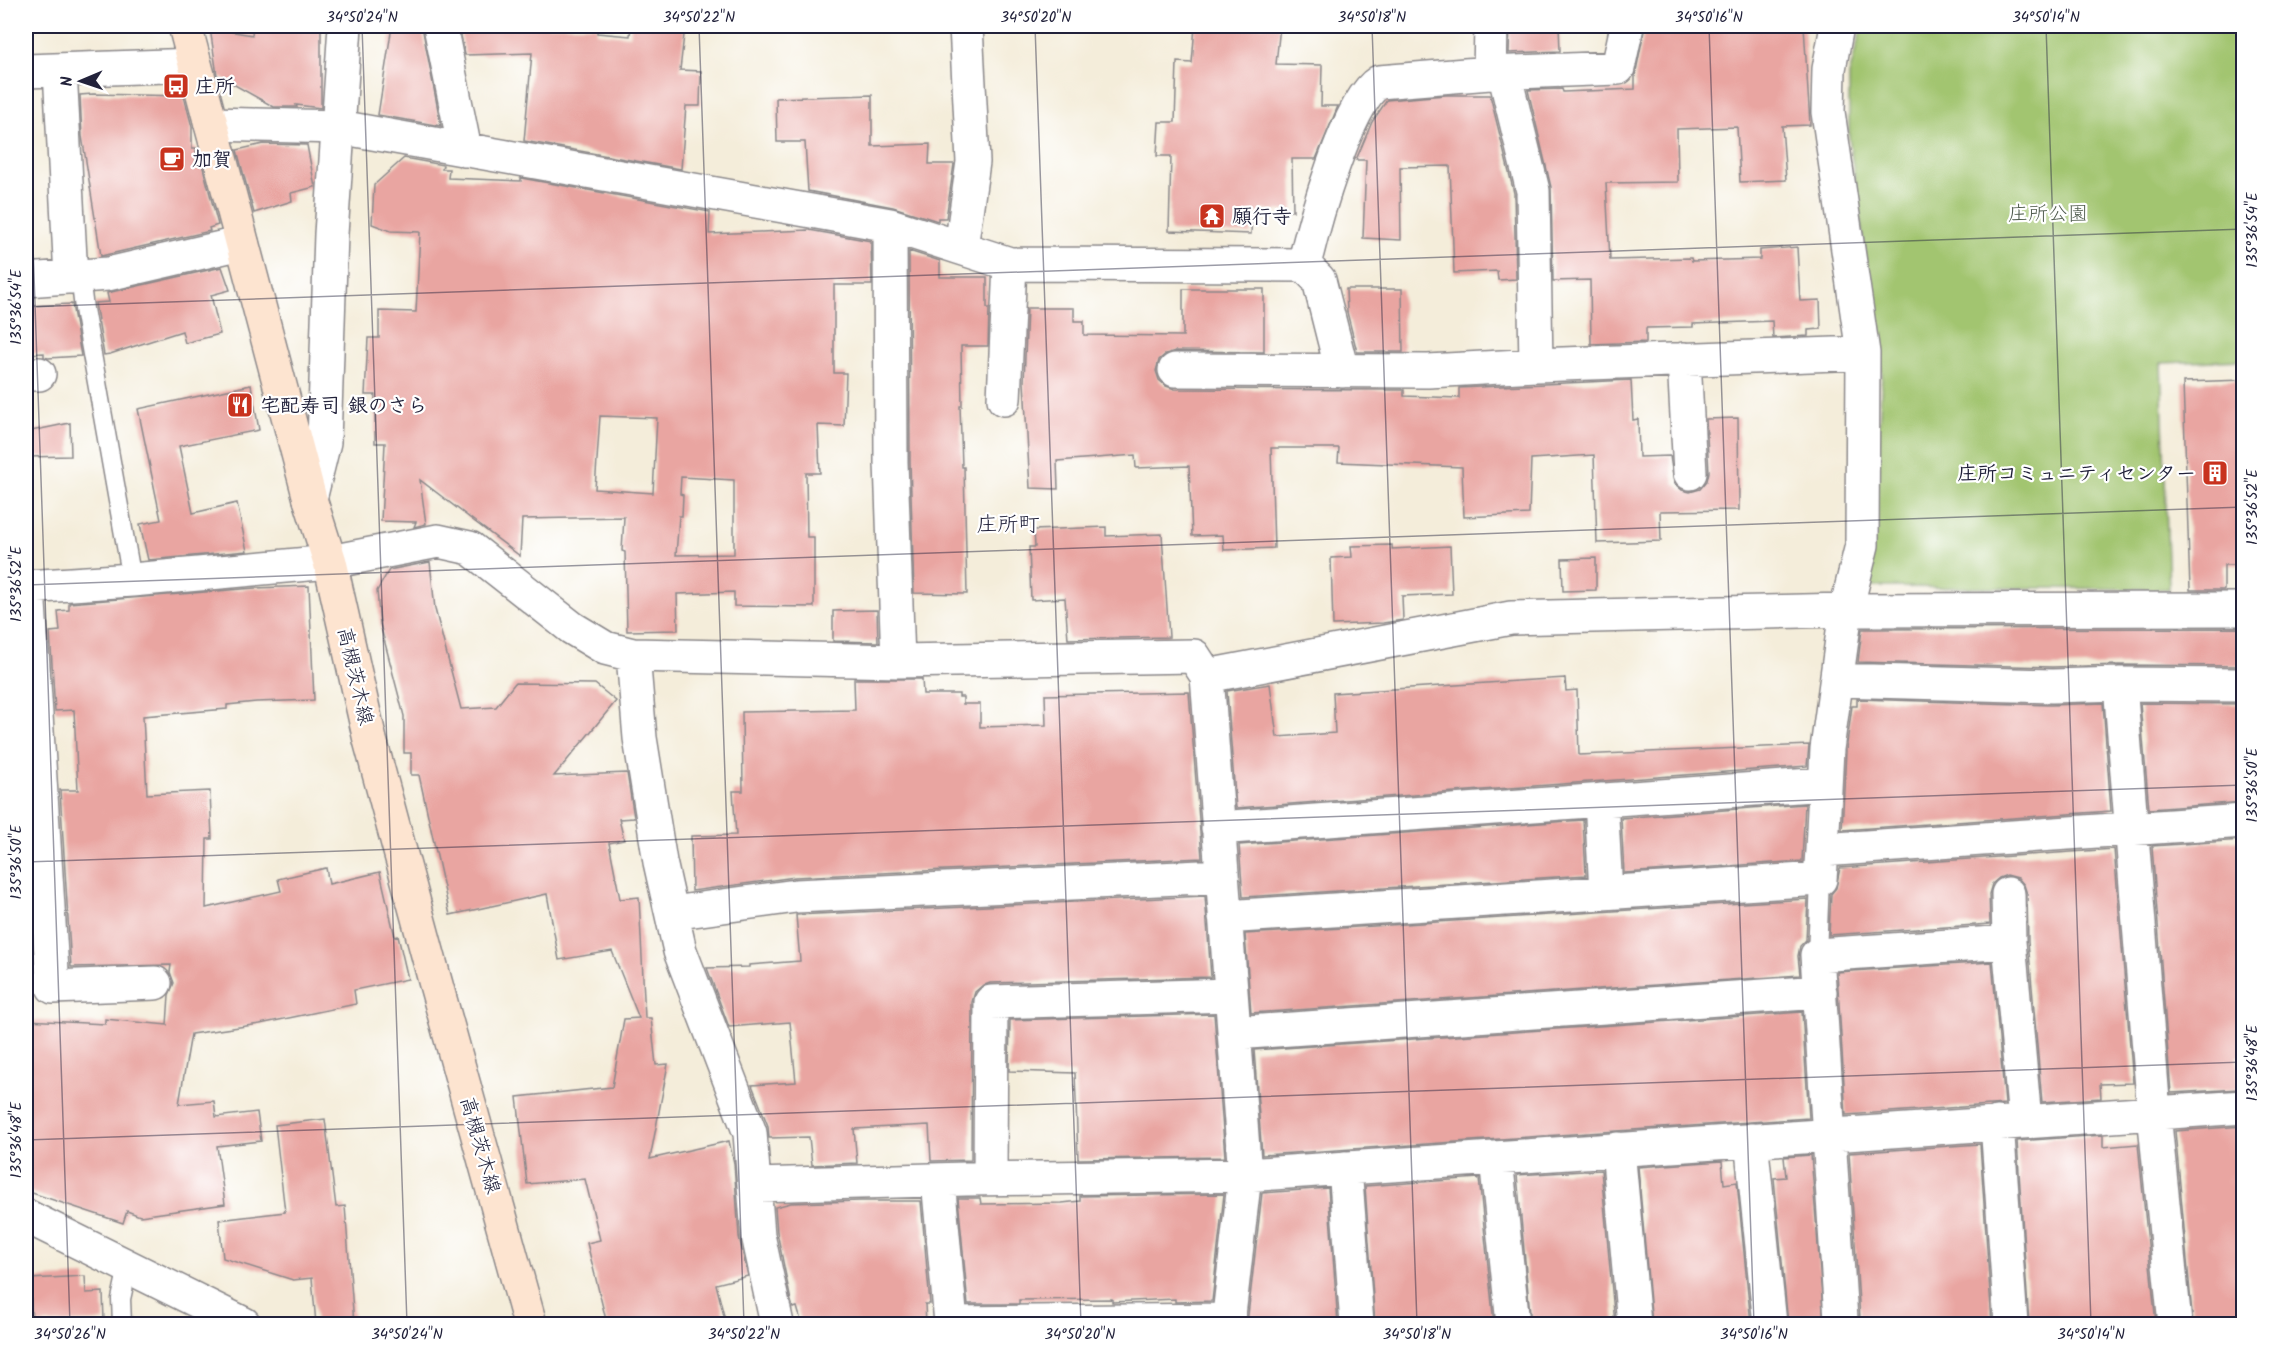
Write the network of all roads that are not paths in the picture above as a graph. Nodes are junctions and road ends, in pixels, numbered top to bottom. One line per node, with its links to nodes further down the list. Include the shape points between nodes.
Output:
1 (185, 26): 8 (main road, 高槻茨木線)
2 (345, 26): 13 (street)
3 (440, 26): 14 (street)
4 (966, 26): 17 (street, via 973,162)
5 (1491, 26): 11 (street)
6 (1627, 26): 11 (street, via 1618,68)
7 (1837, 26): 22 (street, via 1828,69 1828,112)
8 (195, 66): 9 (street); 12 (main road, 高槻茨木線)
9 (60, 70): 10 (street); 20 (street)
10 (26, 71)
11 (1497, 73): 19 (street, via 1379,82 1370,87 1345,134 1315,217); 24 (street, via 1533,191)
12 (211, 124): 13 (street); 16 (main road, 高槻茨木線)
13 (339, 127): 14 (street); 29 (street, via 324,442)
14 (465, 150): 15 (street)
15 (890, 225): 17 (street); 36 (street, via 891,462)
16 (242, 243): 20 (street, via 108,274); 29 (main road, 高槻茨木線)
17 (961, 248): 18 (street)
18 (1010, 264): 19 (street); 27 (street)
19 (1304, 265): 26 (street, via 1319,280)
20 (76, 277): 21 (street); 31 (lane)
21 (26, 280)
22 (1863, 353): 23 (street); 34 (street, via 1862,545)
23 (1684, 359): 24 (street); 28 (street)
24 (1536, 365): 26 (street)
25 (1175, 370): 26 (street)
26 (1342, 371)
27 (1004, 399)
28 (1690, 473)
29 (310, 499): 30 (main road, 高槻茨木線)
30 (330, 562): 31 (street); 35 (street, via 438,541 470,548 572,628 605,648); 77 (main road, 高槻茨木線, via 373,752)
31 (132, 580): 32 (street)
32 (27, 587): 50 (street)
33 (2244, 609): 34 (street)
34 (1846, 610): 37 (street, via 1511,618); 38 (street)
35 (633, 654): 36 (street); 51 (street, via 640,738)
36 (898, 661): 37 (street, via 1194,656)
37 (1207, 676): 44 (street)
38 (1837, 680): 39 (street); 41 (street)
39 (2120, 684): 40 (street); 45 (street)
40 (2244, 685)
41 (1825, 784): 42 (street); 46 (street)
42 (1601, 800): 44 (street); 48 (street)
43 (2244, 821): 45 (street)
44 (1218, 828): 47 (street)
45 (2131, 829): 46 (street); 60 (street)
46 (1821, 864): 48 (street); 54 (lane)
47 (1222, 876): 51 (street, via 796,896); 52 (street)
48 (1606, 892): 52 (street)
49 (2008, 894): 53 (street)
50 (37, 909): 55 (street, via 53,987)
51 (672, 913): 70 (street, via 680,951 750,1133)
52 (1225, 917): 57 (street)
53 (2009, 942): 54 (street); 61 (street)
54 (1817, 955): 56 (street)
55 (155, 983)
56 (1820, 992): 58 (street); 62 (street)
57 (1231, 995): 58 (street); 68 (street, via 991,1002)
58 (1234, 1033): 67 (street)
59 (2244, 1107): 60 (street)
60 (2154, 1113): 61 (street); 84 (street)
61 (2011, 1122): 62 (street); 83 (street)
62 (1829, 1134): 63 (street); 73 (street)
63 (1751, 1140): 64 (street); 82 (street)
64 (1618, 1149): 65 (street); 81 (street)
65 (1496, 1158): 66 (street); 80 (street)
66 (1345, 1168): 67 (street); 79 (street)
67 (1245, 1175): 68 (street); 74 (street)
68 (990, 1178): 69 (street)
69 (938, 1180): 70 (street); 74 (street, via 951,1323)
70 (754, 1185): 78 (street, via 758,1235)
71 (26, 1216): 72 (street)
72 (128, 1267): 75 (lane, via 121,1299); 76 (street)
73 (1841, 1319)
74 (1229, 1322)
75 (122, 1324)
76 (244, 1324)
77 (531, 1324)
78 (777, 1324)
79 (1357, 1324)
80 (1513, 1324)
81 (1635, 1324)
82 (1770, 1324)
83 (2011, 1324)
84 (2175, 1324)

